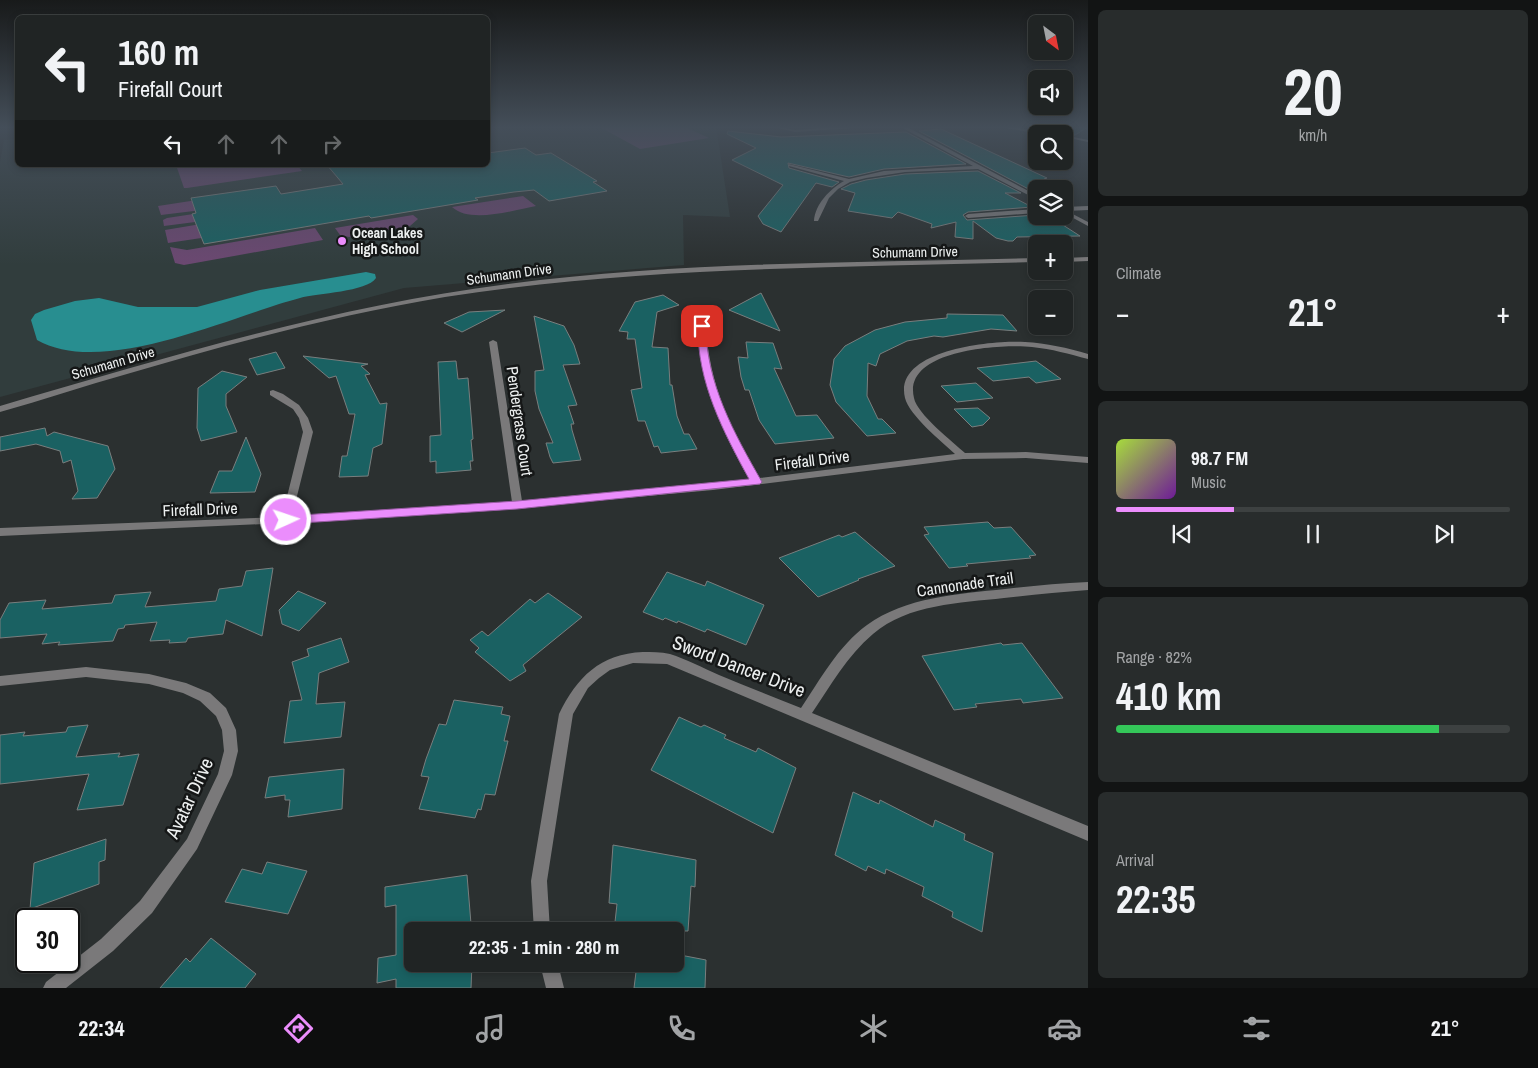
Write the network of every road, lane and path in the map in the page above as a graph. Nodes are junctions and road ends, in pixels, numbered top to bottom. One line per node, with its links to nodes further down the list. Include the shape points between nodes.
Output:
1 (817, 172): 4 (street)
2 (901, 172): 4 (street)
3 (990, 172): 5 (street)
4 (849, 181): 11 (street, via 832,191)
5 (1028, 193)
6 (1088, 208): 7 (street)
7 (1073, 209)
8 (1028, 212): 10 (street)
9 (1073, 215): 12 (street)
10 (968, 216)
11 (816, 220)
12 (1088, 224)
13 (1088, 259): 15 (street)
14 (1028, 260): 20 (street, Schumann Drive, via 685,269 484,289 275,331)
15 (1073, 260)
16 (702, 326): 23 (street, via 702,343 712,389 731,437)
17 (493, 342): 24 (street, Pendergrass Court)
18 (1088, 356): 21 (street, via 1042,346 1010,344 955,352 923,364 910,380 910,399 923,417)
19 (273, 392): 25 (street, via 296,405 305,418 308,432)
20 (0, 409)
21 (963, 456): 22 (street, Firefall Drive, via 1026,455); 23 (street, Firefall Drive)
22 (1088, 460)
23 (756, 482): 24 (street, Firefall Drive)
24 (517, 505): 25 (street, Firefall Drive)
25 (286, 520): 26 (street, Firefall Drive)
26 (0, 532)
27 (1088, 586): 29 (street, Cannonade Trail, via 932,602 904,610 875,626 855,643)
28 (0, 682): 33 (street, Avatar Drive, via 86,672 148,679 205,696 221,712 229,730 230,751 225,775 192,844 176,868 146,906 107,945)
29 (804, 714): 30 (street, Sword Dancer Drive); 31 (street, Sword Dancer Drive, via 668,659 627,657 593,673 574,697 566,714 539,881)
30 (1088, 834)
31 (541, 922)
32 (551, 972): 34 (street)
33 (52, 988)
34 (556, 988)

